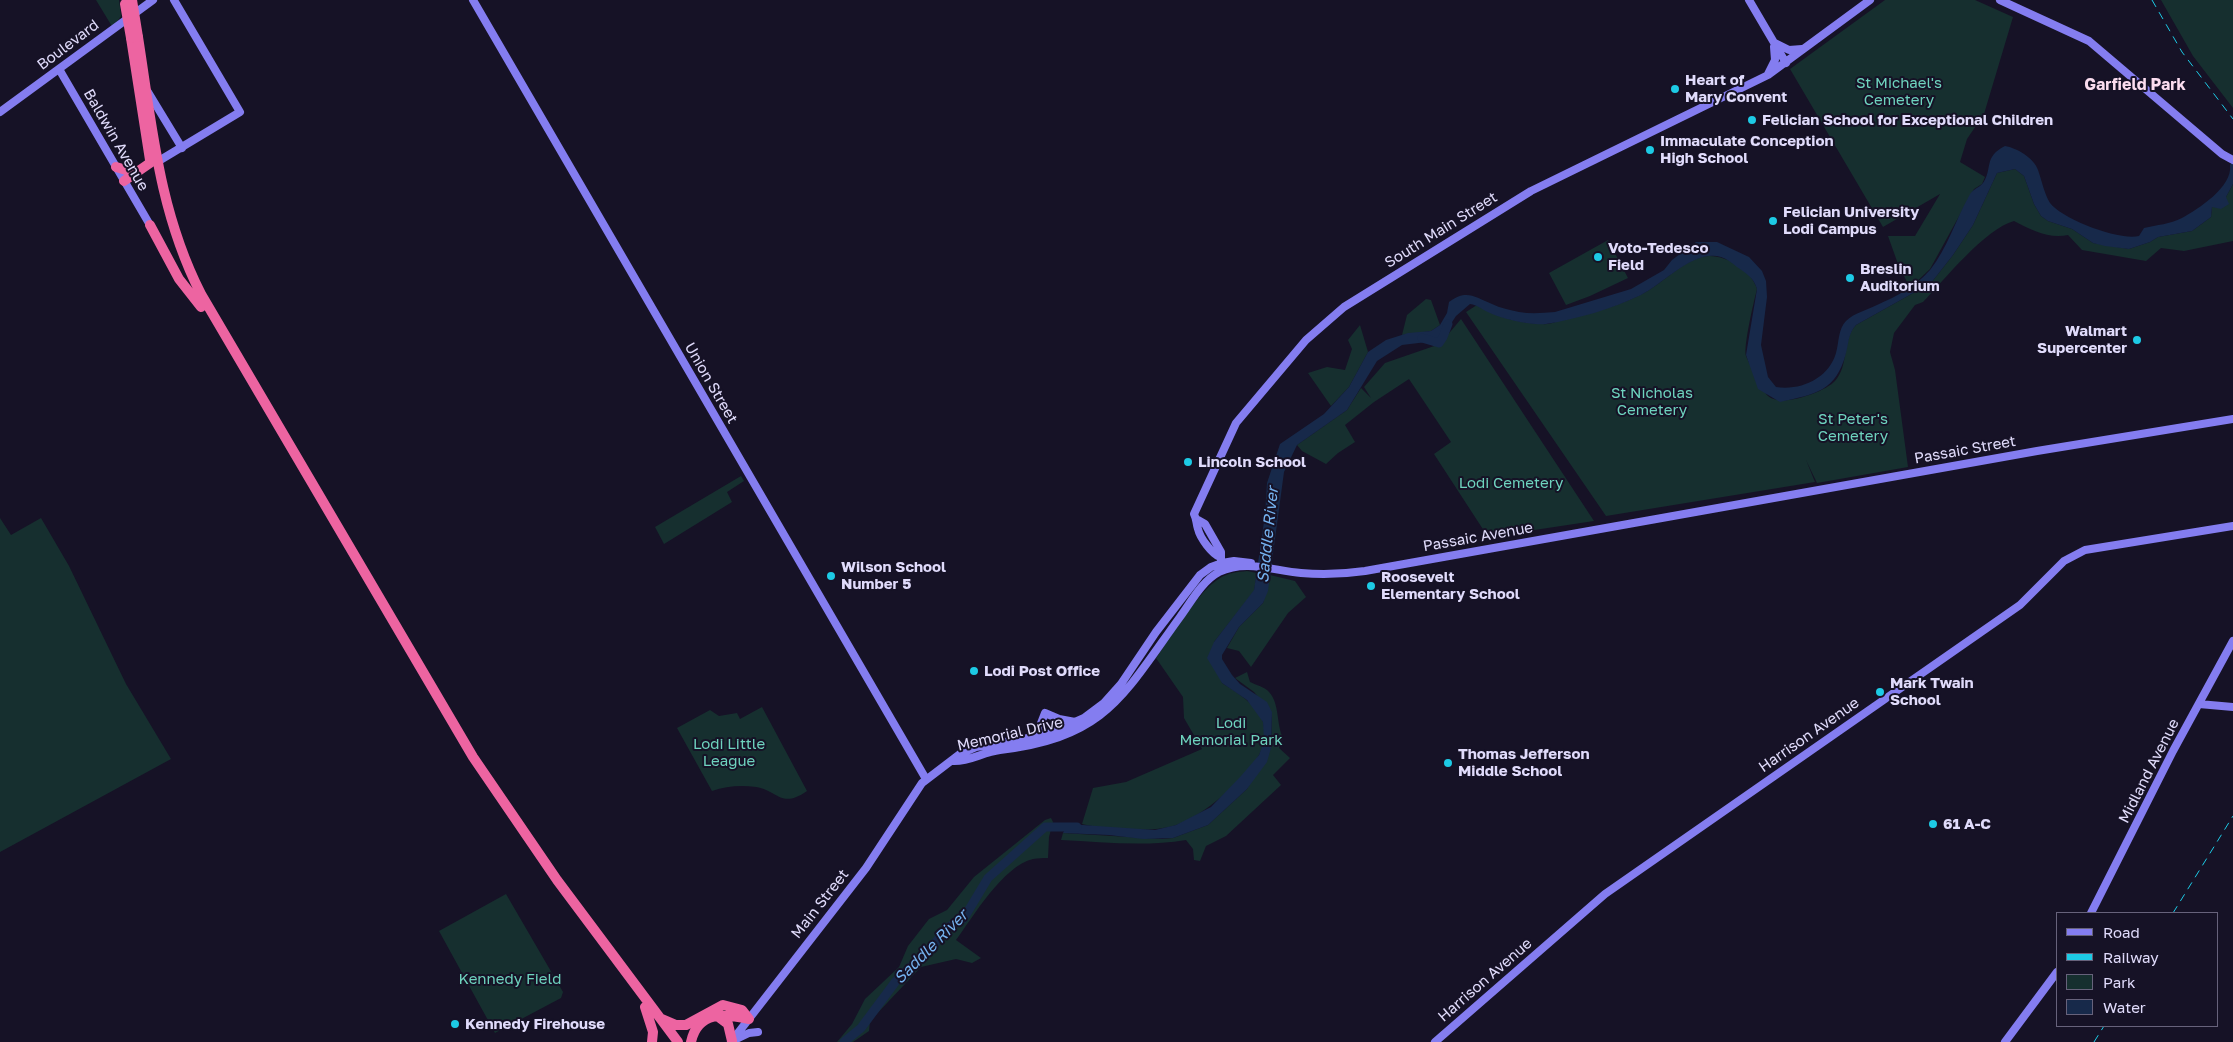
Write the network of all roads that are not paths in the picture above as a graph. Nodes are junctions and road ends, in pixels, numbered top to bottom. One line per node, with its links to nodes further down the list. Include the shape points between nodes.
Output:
1 (154, 0): 12 (street, Boulevard)
2 (174, 0): 16 (street, via 240,112)
3 (473, 0): 34 (street, Union Street)
4 (1749, 0): 9 (street)
5 (1870, 0): 10 (street)
6 (2000, 0): 17 (street, via 2089,41)
7 (127, 1): 8 (highway, bridge)
8 (134, 37): 14 (highway); 18 (highway)
9 (1774, 42): 10 (street, via 1789,50); 11 (street); 13 (street, via 1775,60)
10 (1805, 48): 11 (street)
11 (1786, 63): 13 (street, South Main Street)
12 (59, 69): 15 (street, Boulevard); 19 (street, Baldwin Avenue)
13 (1768, 74): 27 (street, South Main Street, via 1531,191 1331,317 1289,358 1236,424 1196,517 1205,524 1222,552)
14 (146, 89): 16 (street); 18 (highway)
15 (0, 112)
16 (182, 148): 18 (street)
17 (2231, 159)
18 (154, 162): 20 (highway); 23 (highway, via 168,234); 39 (highway, via 174,230 201,294 440,703 531,843)
19 (116, 167): 20 (highway); 21 (street, Baldwin Avenue)
20 (136, 173): 21 (highway)
21 (124, 181): 22 (street, Baldwin Avenue)
22 (150, 225): 23 (highway, via 179,280)
23 (201, 307): 37 (highway, via 452,734 520,839)
24 (2233, 420): 25 (street, Passaic Street, via 2037,451)
25 (1703, 511): 27 (street, Passaic Avenue, via 1357,572 1318,574 1255,564)
26 (2233, 526): 47 (street, Harrison Avenue, via 2085,550 2069,557 2014,609 1605,894)
27 (1222, 563): 31 (street, Memorial Drive, via 1200,575 1113,694); 33 (street, Memorial Drive, via 1129,688 1090,724 1047,742 991,751 962,762)
28 (2233, 642): 29 (street, Midland Avenue)
29 (2199, 704): 30 (street); 35 (street, Midland Avenue)
30 (2233, 708)
31 (1077, 722): 32 (street, Memorial Drive); 32 (street, via 1045,713)
32 (1032, 737): 33 (street, Memorial Drive, via 976,747)
33 (953, 761): 34 (street, Memorial Drive)
34 (926, 779): 40 (street, Main Street, via 866,868)
35 (2092, 912)
36 (2056, 973): 48 (street)
37 (645, 1007): 42 (highway); 43 (highway)
38 (716, 1015): 40 (highway); 45 (highway, via 699,1025); 46 (highway, via 728,1024)
39 (660, 1018): 40 (highway, via 681,1026 723,1004 742,1010); 44 (highway)
40 (749, 1019): 46 (street, Main Street)
41 (758, 1032): 46 (street)
42 (652, 1042)
43 (671, 1042)
44 (678, 1042)
45 (691, 1042)
46 (732, 1042)
47 (1435, 1042)
48 (2005, 1042)

